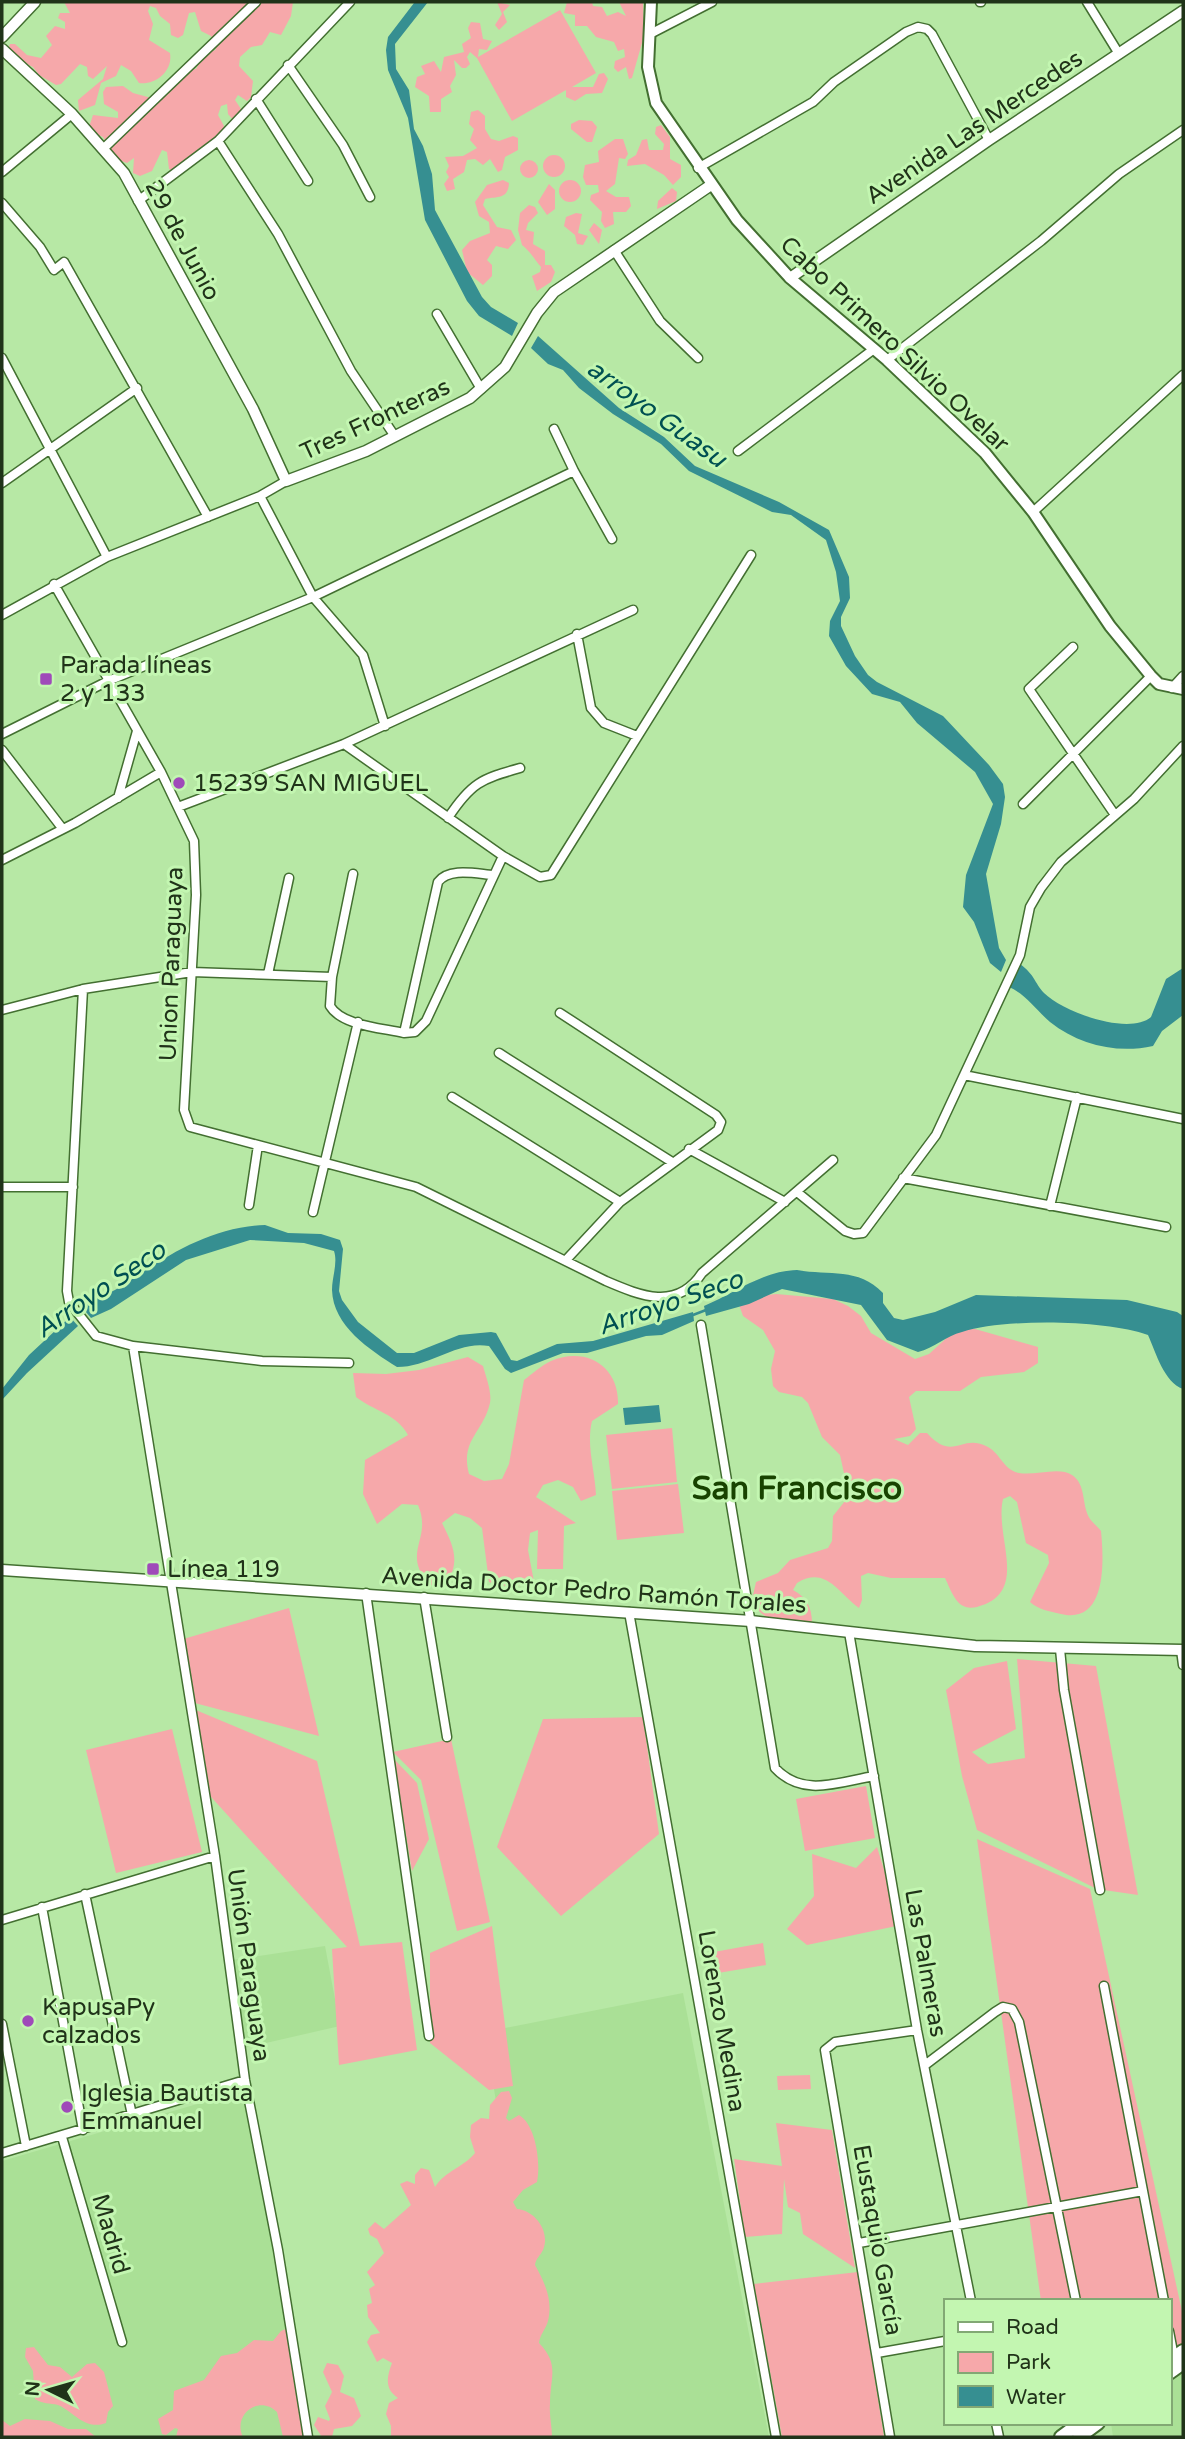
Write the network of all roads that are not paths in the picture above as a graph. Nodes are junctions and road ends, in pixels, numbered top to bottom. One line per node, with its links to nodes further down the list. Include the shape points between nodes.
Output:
1 (35, 2): 9 (street)
2 (256, 2): 18 (street)
3 (350, 2): 12 (street)
4 (651, 2): 8 (main road, Cabo Primero Silvio Ovelar)
5 (712, 2): 8 (street)
6 (1087, 2): 11 (street)
7 (1183, 11): 11 (street, Avenida Las Mercedes)
8 (650, 34): 19 (main road, Cabo Primero Silvio Ovelar, via 648,67 656,103)
9 (2, 37)
10 (2, 49): 14 (street, 29 de Junio)
11 (1119, 54): 16 (street, Avenida Las Mercedes)
12 (288, 65): 13 (street); 23 (street, via 343,145)
13 (256, 99): 17 (street); 21 (street)
14 (72, 114): 18 (street, 29 de Junio); 20 (street)
15 (1183, 130): 32 (street, via 1119,174)
16 (989, 139): 19 (street, via 928,29 918,27 834,82 813,102); 27 (street, Avenida Las Mercedes)
17 (218, 141): 24 (street); 37 (street, via 278,234 351,372)
18 (103, 149): 24 (street, 29 de Junio, via 124,173)
19 (698, 168): 22 (main road, Cabo Primero Silvio Ovelar)
20 (2, 172)
21 (308, 181)
22 (711, 185): 26 (street, Tres Fronteras); 27 (main road, Cabo Primero Silvio Ovelar)
23 (370, 197)
24 (138, 201): 41 (street, 29 de Junio, via 253,410)
25 (2, 203): 34 (street, via 54,270 64,262)
26 (614, 250): 31 (street, via 660,321); 35 (street, Tres Fronteras, via 554,292 505,367)
27 (790, 278): 29 (main road, Cabo Primero Silvio Ovelar)
28 (437, 314): 35 (street)
29 (874, 349): 32 (main road, Cabo Primero Silvio Ovelar); 39 (street)
30 (2, 358): 38 (street)
31 (698, 358)
32 (887, 360): 44 (main road, Cabo Primero Silvio Ovelar, via 985,453)
33 (1183, 375): 44 (street)
34 (137, 388): 38 (street); 45 (street)
35 (481, 389): 37 (street, Tres Fronteras)
36 (554, 429): 40 (street)
37 (394, 435): 41 (street, Tres Fronteras, via 366,451)
38 (52, 450): 42 (street); 48 (street)
39 (738, 452)
40 (574, 471): 46 (street); 50 (street)
41 (286, 481): 43 (street, Tres Fronteras)
42 (2, 483)
43 (260, 496): 45 (street, Tres Fronteras); 50 (street)
44 (1033, 512): 55 (main road, Cabo Primero Silvio Ovelar, via 1110,626)
45 (208, 517): 48 (street, Tres Fronteras)
46 (612, 539)
47 (751, 555): 62 (street)
48 (107, 557): 49 (street, Tres Fronteras)
49 (54, 584): 52 (street, Tres Fronteras); 57 (street, Union Paraguaya)
50 (313, 597): 57 (street); 59 (street, via 363,655)
51 (633, 610): 53 (street)
52 (2, 615)
53 (577, 634): 59 (street); 62 (street, via 591,708 604,723)
54 (1073, 647): 66 (street, via 1029,689)
55 (1151, 676): 58 (main road, Cabo Primero Silvio Ovelar, via 1159,684); 66 (street)
56 (1183, 676): 58 (street)
57 (108, 681): 60 (street, Union Paraguaya); 61 (street)
58 (1177, 688)
59 (385, 726): 63 (street)
60 (137, 731): 68 (street, Union Paraguaya); 69 (street)
61 (2, 734)
62 (637, 736): 75 (street, via 551,876 540,877)
63 (344, 744): 71 (street); 73 (street)
64 (1183, 746): 72 (street)
65 (2, 750): 74 (street)
66 (1074, 751): 70 (street); 72 (street)
67 (520, 768): 73 (street, via 482,779 465,791)
68 (161, 772): 69 (street); 71 (street, Union Paraguaya)
69 (118, 798): 74 (street)
70 (1023, 804)
71 (178, 807): 80 (street, Union Paraguaya, via 194,841)
72 (1115, 815): 89 (street, via 1061,862 1041,888 1030,907 1020,955)
73 (448, 818): 75 (street)
74 (62, 828): 76 (street)
75 (503, 856): 78 (street)
76 (2, 860)
77 (353, 874): 82 (street)
78 (494, 875): 87 (street, via 426,1021 415,1032); 87 (street, via 450,874 438,883)
79 (289, 878): 81 (street)
80 (192, 972): 81 (street); 83 (street); 93 (street, Union Paraguaya, via 184,1110 190,1127)
81 (268, 974): 82 (street)
82 (332, 977): 86 (street, via 330,1006 338,1015)
83 (83, 989): 84 (street); 100 (street)
84 (2, 1010)
85 (560, 1013): 94 (street, via 716,1115 722,1122 718,1130)
86 (358, 1022): 87 (street); 96 (street)
87 (404, 1033)
88 (499, 1053): 97 (street)
89 (964, 1075): 91 (street); 98 (street, via 936,1135)
90 (452, 1097): 102 (street)
91 (1077, 1097): 92 (street); 105 (street)
92 (1183, 1119)
93 (258, 1145): 96 (street); 104 (street)
94 (690, 1149): 97 (street); 103 (street)
95 (833, 1160): 101 (street)
96 (324, 1162): 106 (street); 108 (street, via 416,1187)
97 (672, 1162): 102 (street)
98 (903, 1178): 101 (street, via 863,1233 845,1231); 105 (street)
99 (2, 1187): 100 (street)
100 (73, 1187): 110 (street, via 69,1302 96,1336)
101 (797, 1192): 103 (street)
102 (620, 1202): 108 (street)
103 (785, 1202): 108 (street, via 678,1296 635,1294)
104 (249, 1205)
105 (1050, 1206): 107 (street)
106 (313, 1212)
107 (1166, 1227)
108 (566, 1260)
109 (701, 1325): 117 (street)
110 (132, 1346): 111 (street, via 262,1362); 113 (street, Unión Paraguaya)
111 (349, 1363)
112 (2, 1570): 113 (street, Avenida Doctor Pedro Ramón Torales)
113 (169, 1580): 114 (street, Avenida Doctor Pedro Ramón Torales); 124 (street, Unión Paraguaya)
114 (366, 1593): 115 (street, Avenida Doctor Pedro Ramón Torales); 132 (street)
115 (424, 1597): 116 (street, Avenida Doctor Pedro Ramón Torales); 122 (street)
116 (629, 1612): 117 (street, Avenida Doctor Pedro Ramón Torales); 155 (street, Lorenzo Medina)
117 (751, 1621): 118 (street, Avenida Doctor Pedro Ramón Torales); 123 (street, via 775,1768 787,1780 811,1787)
118 (849, 1632): 119 (street, Avenida Doctor Pedro Ramón Torales, via 975,1646); 123 (street, Las Palmeras)
119 (1060, 1649): 120 (street, Avenida Doctor Pedro Ramón Torales); 125 (street)
120 (1182, 1650): 121 (street)
121 (1183, 1665)
122 (447, 1737)
123 (874, 1776): 131 (street, Las Palmeras)
124 (215, 1856): 126 (street); 134 (street, Unión Paraguaya)
125 (1100, 1890)
126 (85, 1894): 127 (street); 135 (street)
127 (42, 1907): 128 (street); 136 (street)
128 (2, 1920)
129 (1104, 1986): 140 (street)
130 (2, 2024): 138 (street)
131 (917, 2030): 133 (street, Las Palmeras); 143 (street, Eustaquio García, via 835,2042 825,2050)
132 (429, 2036)
133 (925, 2065): 141 (street, via 995,2012 1012,2008 1019,2022); 142 (street, Las Palmeras)
134 (245, 2080): 135 (street); 154 (street, Unión Paraguaya)
135 (132, 2115): 136 (street)
136 (83, 2130): 137 (street)
137 (62, 2137): 138 (street); 149 (street, Madrid)
138 (26, 2146): 139 (street)
139 (2, 2153)
140 (1143, 2191): 141 (street); 146 (street)
141 (1057, 2207): 142 (street); 145 (street)
142 (956, 2227): 143 (street); 144 (street, Las Palmeras)
143 (859, 2243): 150 (street, Eustaquio García)
144 (971, 2299)
145 (1076, 2299)
146 (1164, 2299)
147 (1171, 2338): 151 (street)
148 (944, 2341): 150 (street)
149 (122, 2342)
150 (877, 2353): 156 (street, Eustaquio García)
151 (1177, 2358)
152 (1077, 2425): 157 (main road)
153 (1095, 2425): 158 (main road)
154 (308, 2437)
155 (776, 2437)
156 (891, 2437)
157 (1061, 2437)
158 (1079, 2437)

